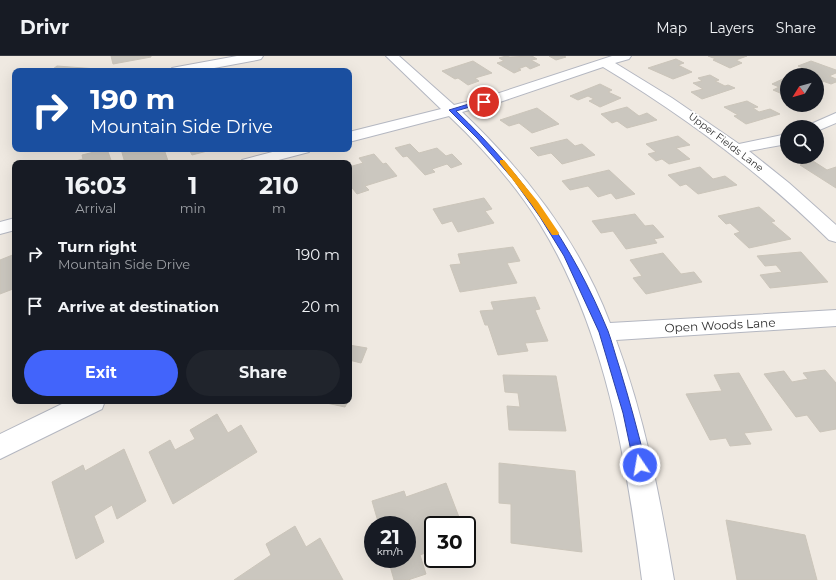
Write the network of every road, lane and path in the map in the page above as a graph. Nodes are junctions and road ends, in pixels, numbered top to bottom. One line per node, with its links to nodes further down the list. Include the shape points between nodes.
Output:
1 (257, 56): 5 (street)
2 (392, 56): 6 (street)
3 (625, 56): 4 (street)
4 (605, 63): 6 (street, via 495,99); 11 (street, Upper Fields Lane, via 662,97)
5 (193, 68)
6 (452, 110): 9 (street); 18 (street, via 497,156 535,203 568,255)
7 (836, 117): 8 (street)
8 (824, 123)
9 (352, 136)
10 (780, 140): 11 (street)
11 (737, 149): 16 (street, Upper Fields Lane, via 794,196)
12 (291, 152): 13 (street)
13 (260, 160)
14 (12, 225): 15 (street)
15 (0, 228)
16 (836, 236)
17 (836, 318): 18 (street, Open Woods Lane)
18 (604, 332): 21 (street, via 629,413 650,522)
19 (87, 404): 20 (street)
20 (0, 448)
21 (658, 580)

